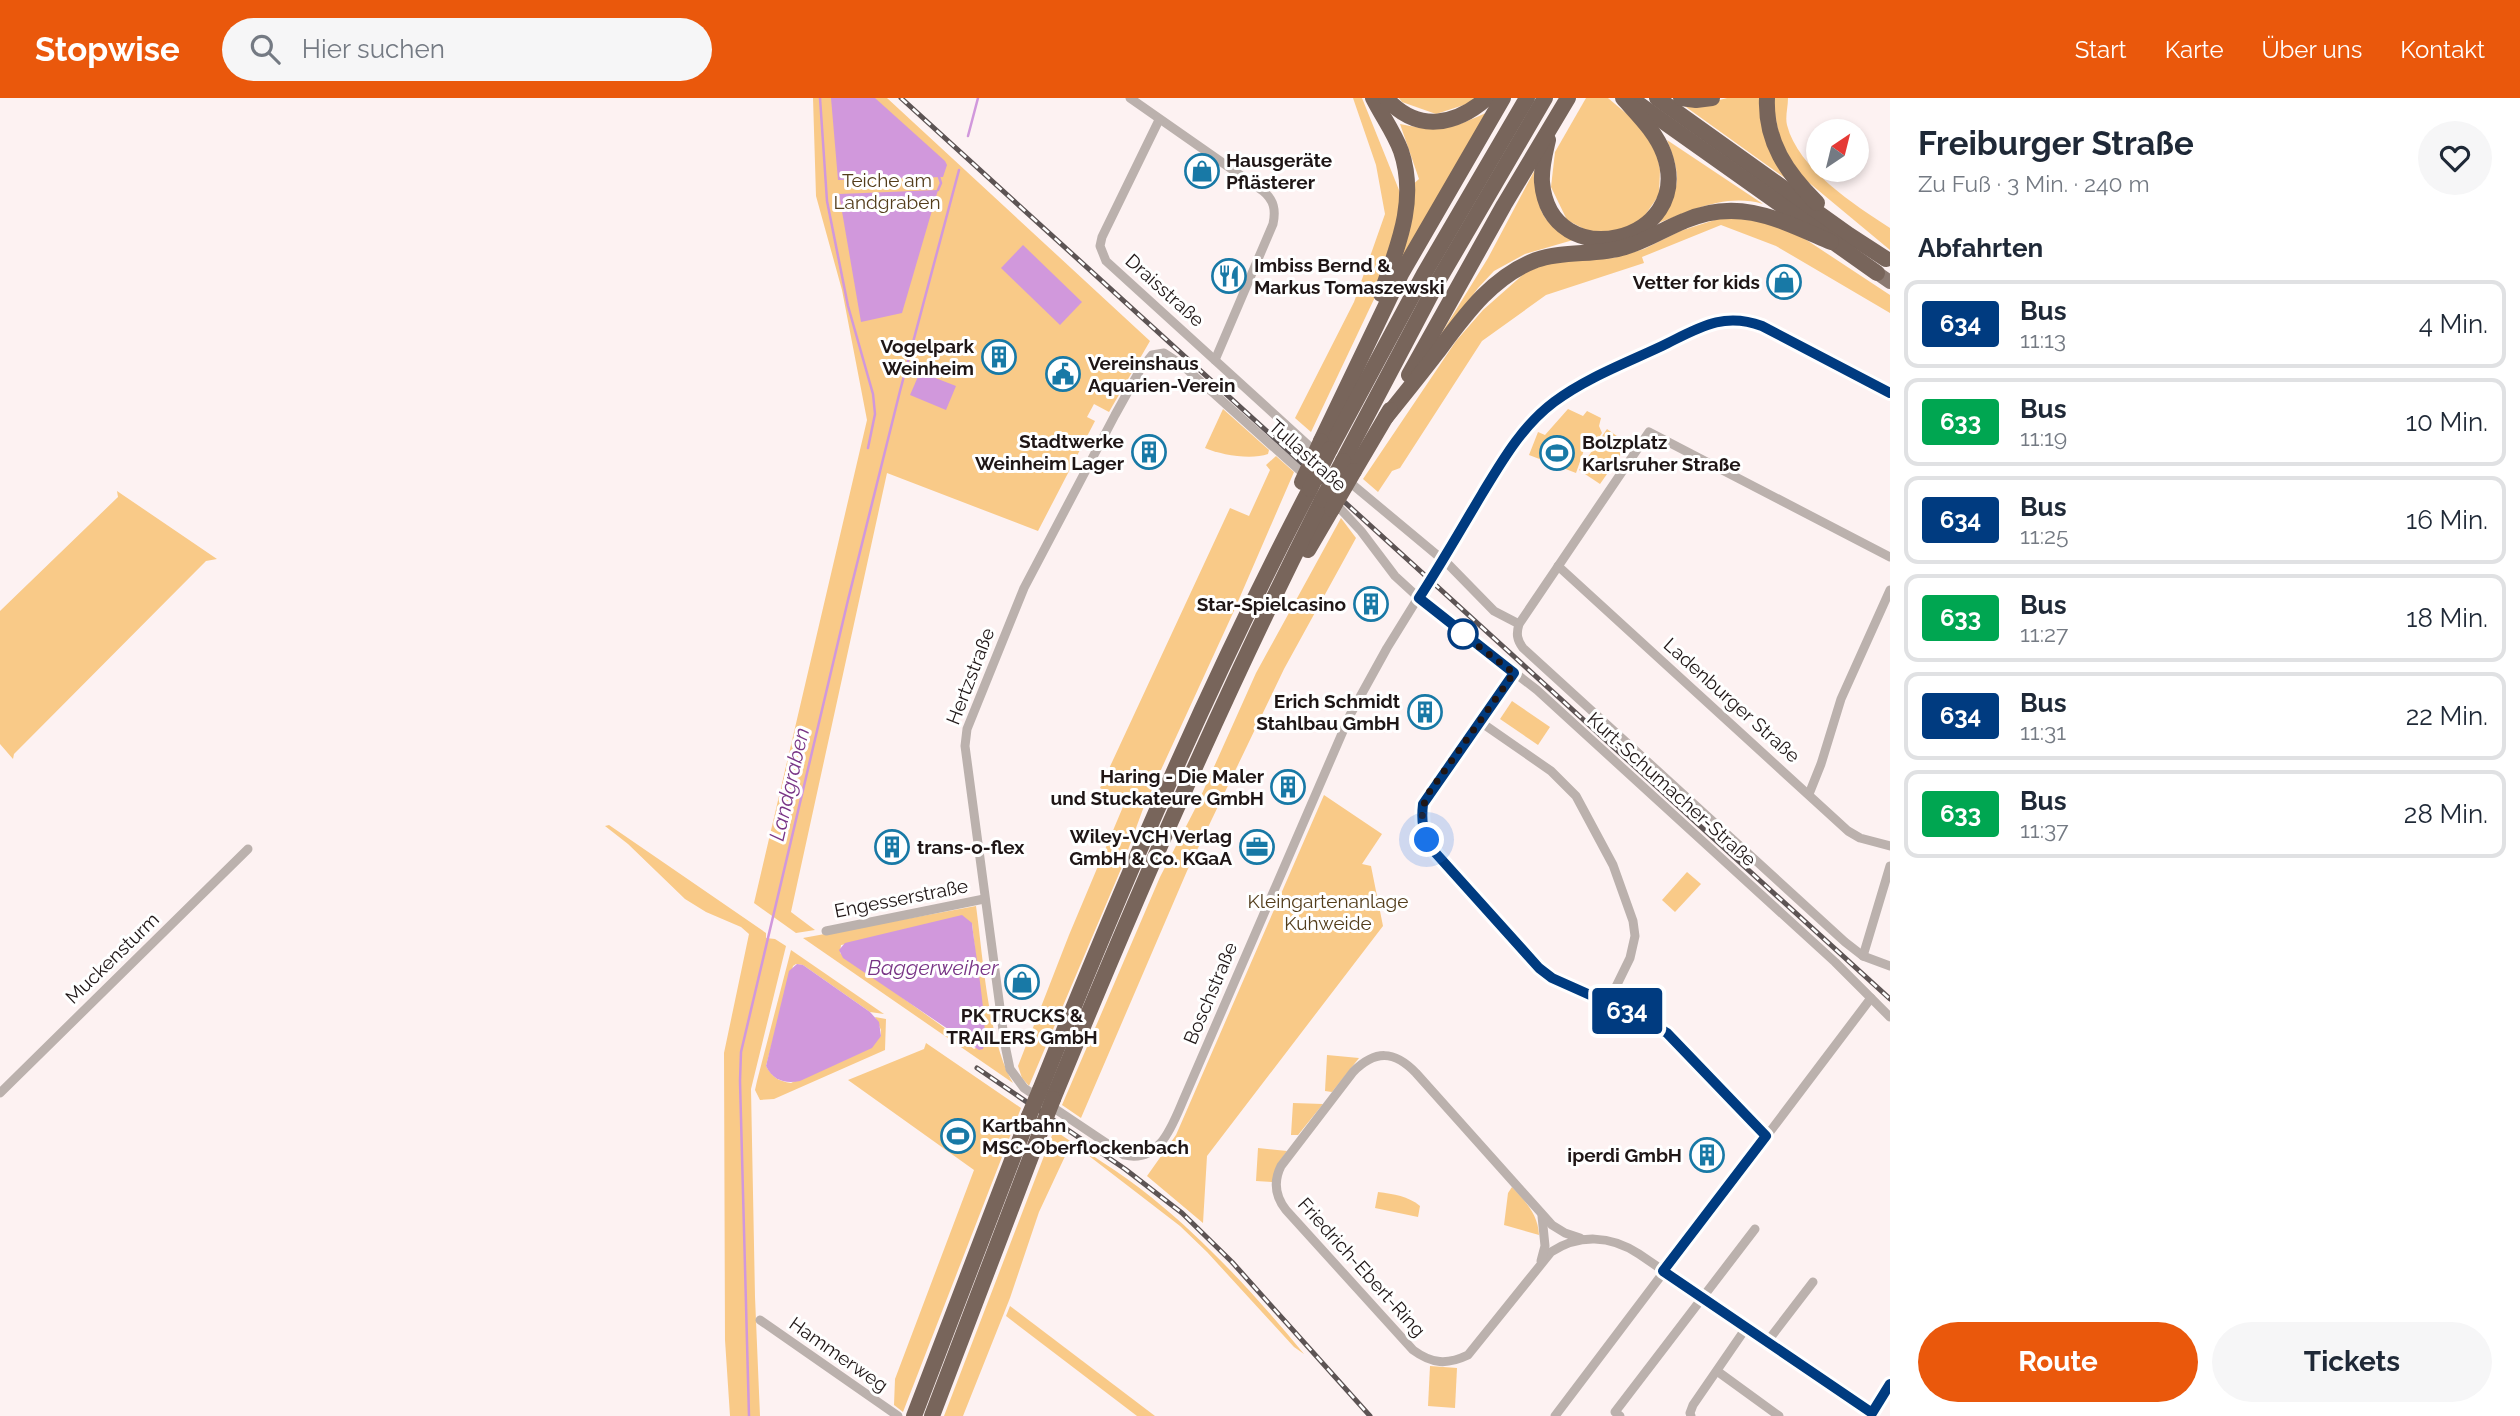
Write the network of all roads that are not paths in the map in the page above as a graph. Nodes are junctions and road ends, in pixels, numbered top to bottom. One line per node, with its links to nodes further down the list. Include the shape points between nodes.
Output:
1 (1130, 98): 15 (street)
2 (1373, 98): 21 (highway, via 1401,152 1408,196 1398,246)
3 (1386, 98): 4 (highway, via 1413,118 1439,122 1465,115)
4 (1487, 98)
5 (1503, 98): 21 (highway, via 1401,274)
6 (1527, 98): 25 (highway)
7 (1545, 98): 26 (highway, via 1437,281)
8 (1568, 98): 16 (highway)
9 (1623, 98): 16 (highway, via 1659,143 1668,173 1667,190 1656,215 1628,236 1610,240 1584,237 1555,216 1542,177)
10 (1630, 98): 18 (highway)
11 (1657, 98): 17 (highway)
12 (1681, 98): 13 (highway)
13 (1712, 98)
14 (1767, 98): 17 (highway, via 1770,133 1783,163)
15 (1159, 120): 22 (street, Draisstraße, via 1102,237 1101,253); 22 (street, via 1263,191 1273,204 1273,224)
16 (1551, 127): 24 (highway)
17 (1849, 235): 19 (highway)
18 (1831, 242): 19 (highway); 24 (highway, via 1761,213 1726,210 1684,221 1621,248 1537,260 1504,277 1477,302)
19 (1886, 268)
20 (1159, 352): 32 (street, Tullastraße, via 1181,364 1348,515 1381,560); 40 (street, Hertzstraße, via 1140,370 1024,588 969,721 965,746)
21 (1359, 357): 25 (highway)
22 (1215, 360): 29 (street, Draisstraße, via 1363,494)
23 (1890, 393): 29 (street, Boschstraße, via 1762,326 1745,320 1716,321 1553,403 1507,454)
24 (1386, 417): 26 (highway)
25 (1325, 445): 27 (highway, bridge)
26 (1348, 466): 27 (highway, bridge)
27 (1317, 495): 47 (highway, via 1163,840); 47 (highway, via 1270,565 1146,833)
28 (1890, 557): 30 (street, via 1649,432)
29 (1443, 559): 32 (street, Boschstraße); 33 (street, Draisstraße, via 1485,604)
30 (1558, 566): 33 (street); 36 (street, Ladenburger Straße)
31 (1890, 590): 36 (street, via 1841,699)
32 (1419, 598): 34 (street, Kurt-Schumacher-Straße); 47 (street, Boschstraße, via 1350,715 1163,1141 1143,1156 1124,1155)
33 (1519, 624): 42 (street, via 1522,648)
34 (1514, 673): 35 (street); 44 (street, Kurt-Schumacher-Straße)
35 (1479, 721): 45 (street, via 1551,771 1576,796 1613,865 1635,936 1630,958); 45 (street, via 1423,804 1421,822 1427,840 1539,968)
36 (1809, 794): 37 (street, Ladenburger Straße, via 1848,831)
37 (1890, 846)
38 (248, 849): 48 (street, Muckensturm)
39 (1889, 871): 42 (street)
40 (984, 899): 41 (street, Engesserstraße); 47 (street, Hertzstraße, via 1010,1069)
41 (826, 931)
42 (1863, 956): 43 (street)
43 (1890, 966)
44 (1871, 998): 46 (street, Kurt-Schumacher-Straße); 50 (street)
45 (1608, 1003): 50 (street, via 1657,1026 1678,1042)
46 (1890, 1017)
47 (1039, 1092): 49 (highway, bridge)
48 (0, 1093)
49 (1036, 1121): 66 (highway); 67 (highway)
50 (1766, 1136): 55 (street)
51 (1542, 1214): 53 (street, Friedrich-Ebert-Ring, via 1552,1226); 54 (street, via 1545,1246); 54 (street, Friedrich-Ebert-Ring, via 1410,1066 1385,1055 1364,1061 1353,1072 1281,1166 1276,1183 1286,1210 1425,1359 1451,1362 1468,1355)
52 (1755, 1229): 57 (street)
53 (1580, 1238): 54 (street, Friedrich-Ebert-Ring, via 1551,1252); 55 (street, Friedrich-Ebert-Ring, via 1629,1247)
54 (1541, 1263)
55 (1663, 1271): 57 (street, Friedrich-Ebert-Ring); 68 (street)
56 (1812, 1282): 60 (street)
57 (1704, 1298): 59 (street, Friedrich-Ebert-Ring); 63 (street)
58 (760, 1320): 65 (street, Hammerweg)
59 (1746, 1328): 60 (street, Friedrich-Ebert-Ring); 61 (street)
60 (1767, 1342): 64 (street, Friedrich-Ebert-Ring)
61 (1717, 1371): 69 (street, via 1693,1405); 70 (street)
62 (1890, 1384): 64 (street)
63 (1618, 1414)
64 (1872, 1414)
65 (898, 1416)
66 (914, 1416)
67 (932, 1416)
68 (1555, 1416)
69 (1691, 1416)
70 (1779, 1416)

